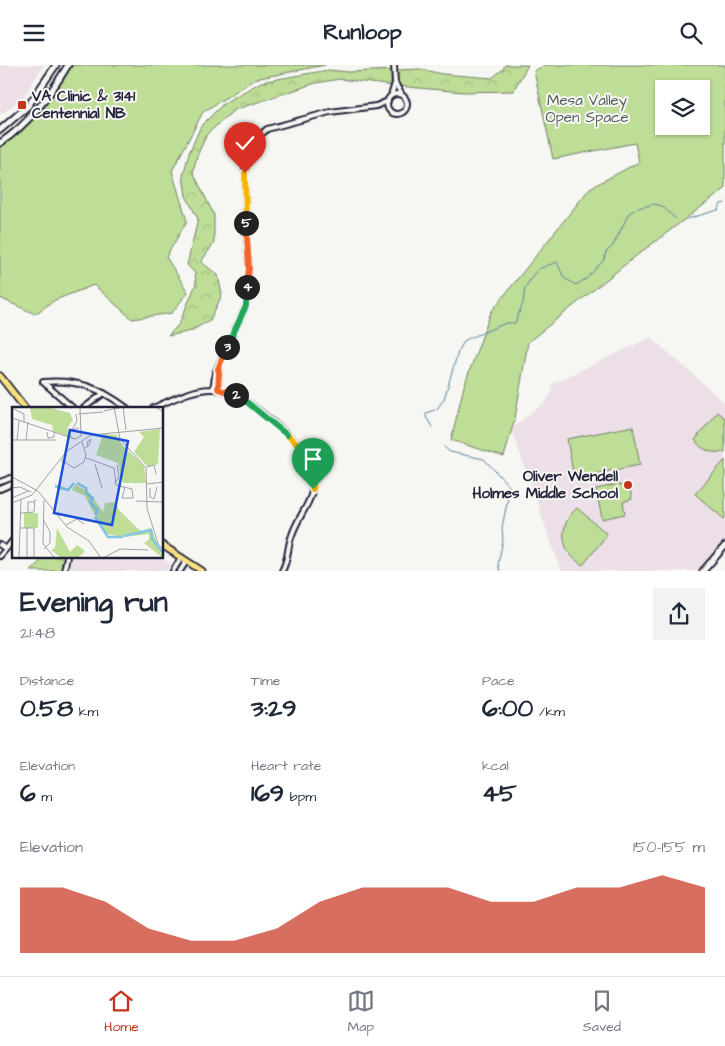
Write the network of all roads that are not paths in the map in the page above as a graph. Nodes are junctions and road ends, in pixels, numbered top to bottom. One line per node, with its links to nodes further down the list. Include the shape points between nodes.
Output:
1 (56, 65): 9 (main road, via 28,106)
2 (68, 65): 10 (main road, via 34,115)
3 (394, 65): 4 (street)
4 (395, 83): 5 (street); 6 (street)
5 (402, 95): 6 (street); 8 (street, via 407,102 404,111 397,114)
6 (389, 99): 7 (street); 8 (street)
7 (376, 106): 8 (street); 12 (street, via 330,112 267,129 251,144 245,164 249,267 246,306 216,371)
8 (389, 109)
9 (0, 130)
10 (0, 143)
11 (0, 376): 14 (main road)
12 (215, 389): 18 (street, via 190,393); 35 (street, via 235,394 248,403 300,446 310,464 314,482 310,502 292,532 288,558)
13 (104, 393): 15 (street, via 75,382 44,382); 16 (street); 17 (street)
14 (23, 407)
15 (71, 407)
16 (86, 407)
17 (124, 407)
18 (158, 407)
19 (12, 478): 20 (street)
20 (0, 483)
21 (12, 484): 22 (street)
22 (0, 489)
23 (12, 542): 27 (street)
24 (0, 545): 27 (street)
25 (164, 546): 30 (main road)
26 (725, 546): 36 (main road)
27 (6, 549): 28 (street)
28 (0, 556)
29 (67, 558): 31 (street)
30 (184, 560): 32 (street); 33 (street); 34 (main road)
31 (64, 571)
32 (172, 571)
33 (180, 571)
34 (202, 571)
35 (282, 571)
36 (703, 571)

